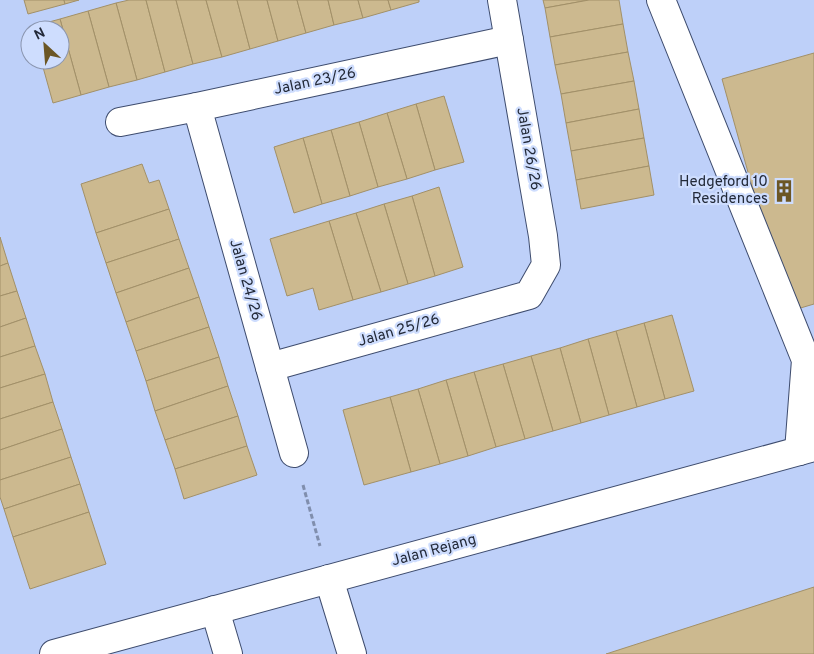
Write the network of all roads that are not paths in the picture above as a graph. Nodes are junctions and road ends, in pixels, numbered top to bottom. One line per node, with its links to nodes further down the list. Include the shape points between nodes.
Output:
1 (502, 0): 3 (street, Jalan 26/26)
2 (662, 0): 7 (street)
3 (509, 40): 4 (street, Jalan 23/26); 6 (street, Jalan 26/26, via 546,264)
4 (197, 107): 5 (street, Jalan 23/26); 8 (street, Jalan 24/26)
5 (120, 122)
6 (529, 294): 8 (street, Jalan 25/26)
7 (810, 359): 9 (street)
8 (270, 367): 10 (street, Jalan 24/26)
9 (806, 449): 11 (street, Jalan Rejang)
10 (294, 453)
11 (329, 579): 12 (street, Jalan Rejang); 16 (street)
12 (215, 610): 13 (street, Jalan Rejang); 15 (street)
13 (124, 645): 14 (street, Jalan Rejang)
14 (54, 654)
15 (228, 654)
16 (352, 654)

